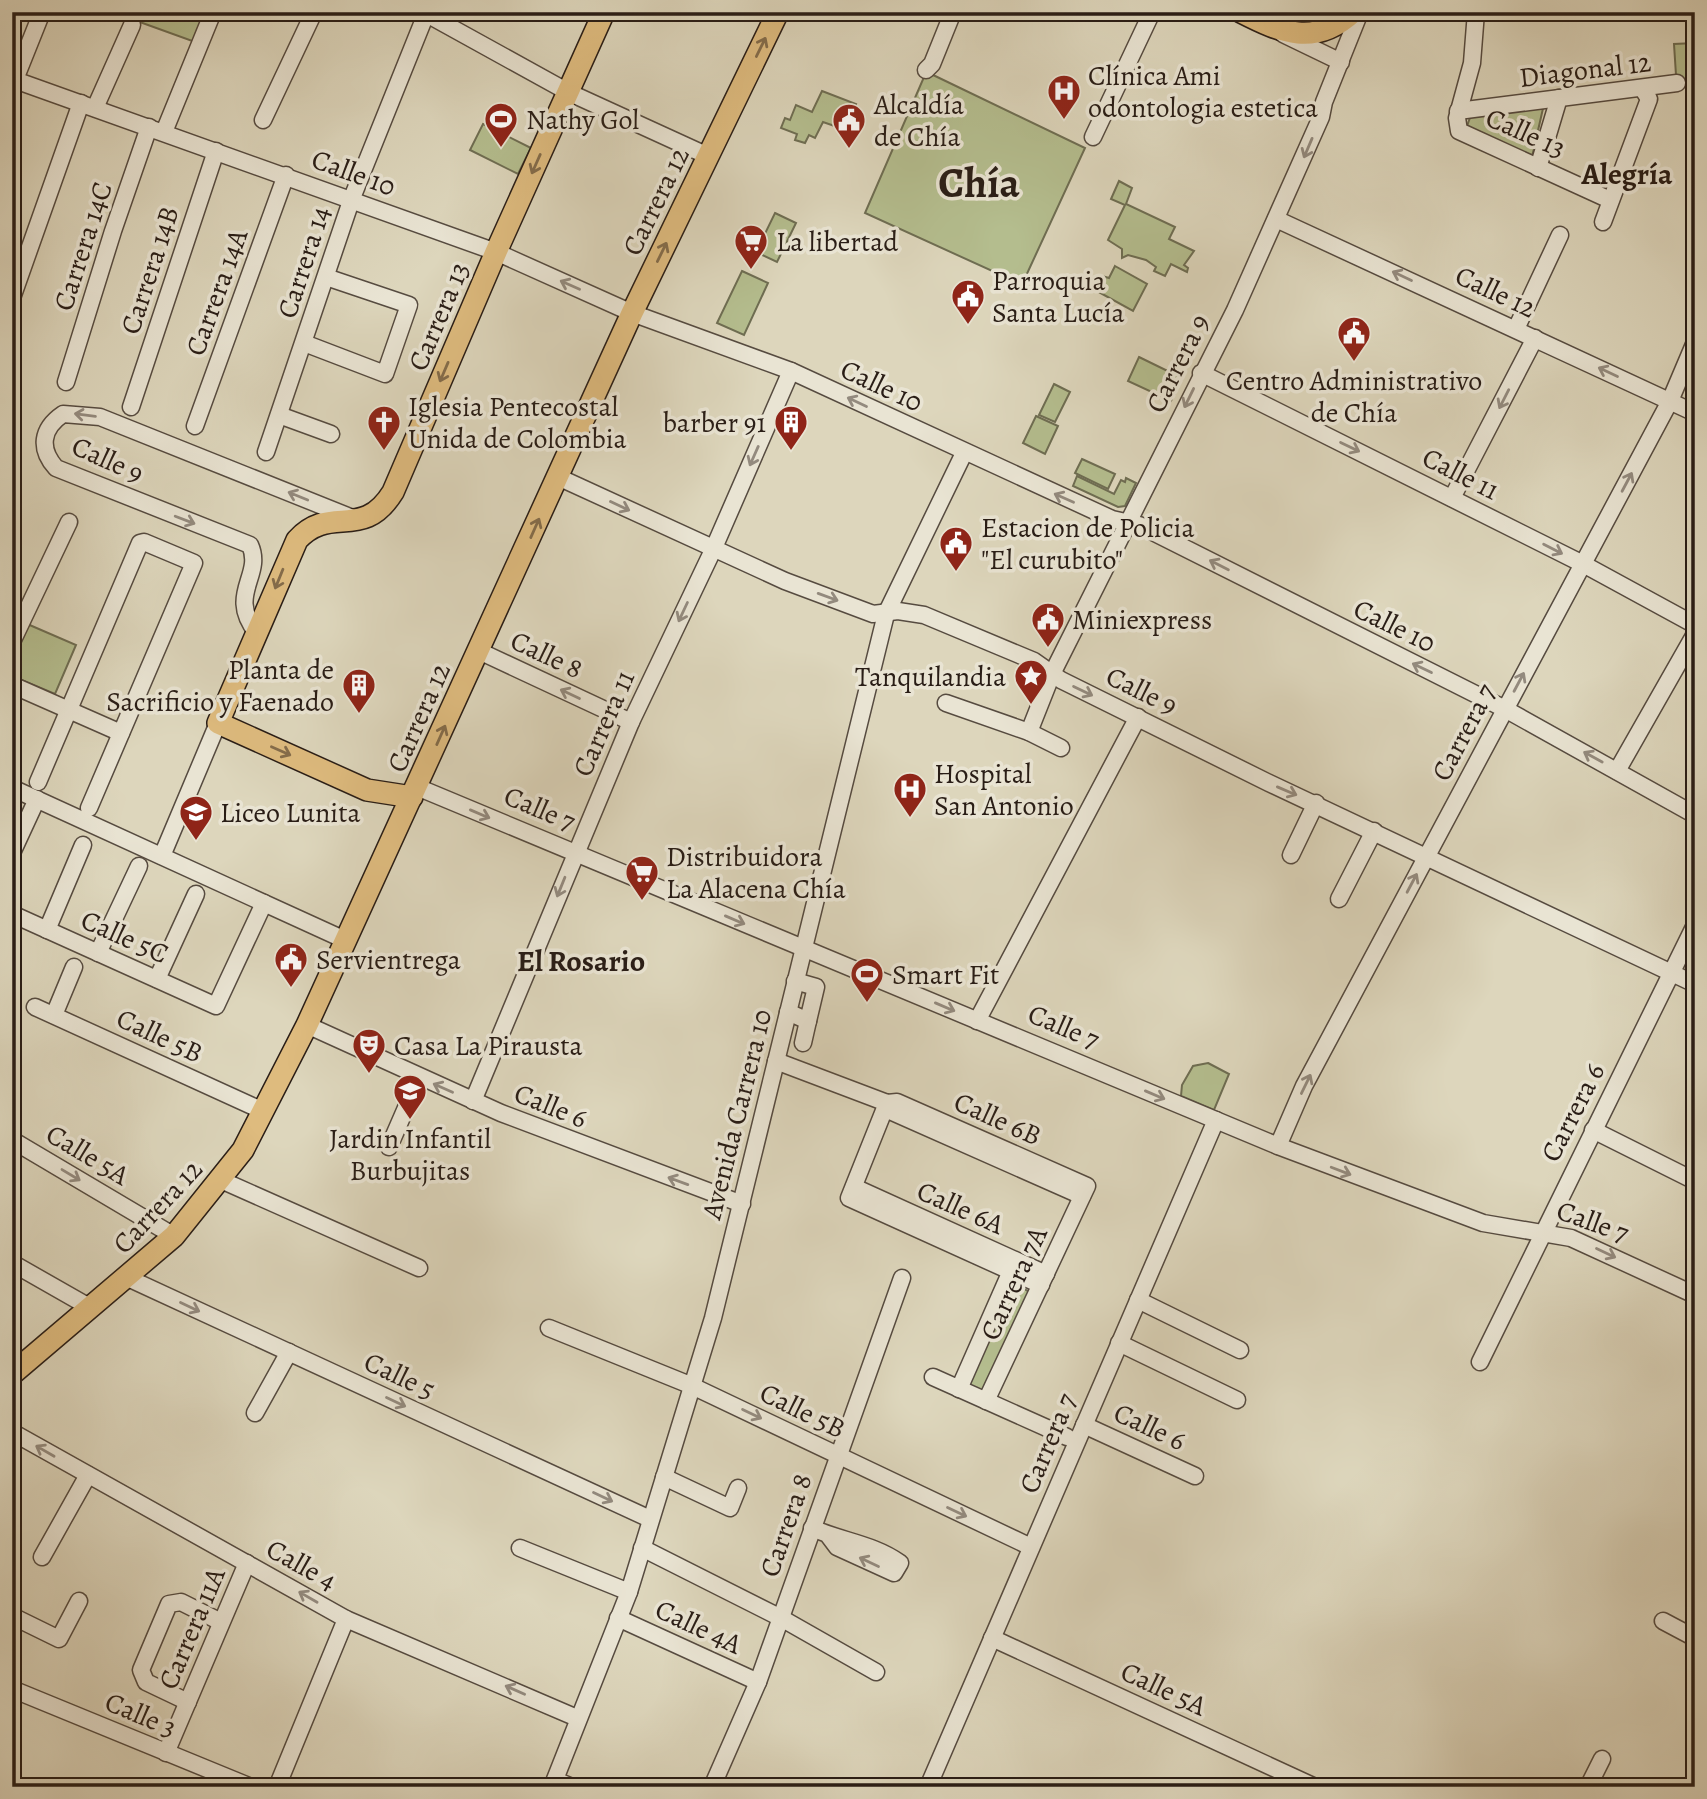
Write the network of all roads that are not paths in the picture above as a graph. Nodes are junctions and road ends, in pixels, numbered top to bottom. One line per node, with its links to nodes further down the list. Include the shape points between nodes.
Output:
1 (42, 12): 18 (street)
2 (213, 12): 26 (street, Carrera 14C)
3 (314, 12): 25 (street)
4 (604, 12): 21 (main road, Carrera 13)
5 (777, 12): 29 (main road, Carrera 12, one-way to 5)
6 (953, 12): 17 (street)
7 (1152, 12): 27 (street)
8 (1241, 12): 15 (main road)
9 (1353, 12): 15 (main road, via 1320,32)
10 (1360, 12): 16 (street, Carrera 9)
11 (1476, 12): 24 (street, via 1472,64)
12 (425, 13): 13 (street); 32 (street, Carrera 14)
13 (449, 18): 21 (street)
14 (132, 25): 23 (street)
15 (1279, 31): 16 (street)
16 (1341, 62): 34 (street, Carrera 9, one-way to 34)
17 (926, 70)
18 (13, 82): 23 (street, Calle 10)
19 (1676, 83): 20 (street, Diagonal 12)
20 (1642, 88): 22 (street, Diagonal 12); 33 (street, via 1649,99)
21 (568, 92): 29 (street); 37 (main road, Carrera 13, one-way to 37)
22 (1559, 98): 24 (street, Diagonal 12); 30 (street)
23 (88, 106): 26 (street, Calle 10); 39 (street)
24 (1458, 111): 30 (street, Calle 13, via 1459,131)
25 (263, 120)
26 (157, 130): 28 (street, Calle 10); 47 (street, Carrera 14C, via 113,231)
27 (1093, 137)
28 (216, 151): 31 (street, Calle 10); 49 (street, Carrera 14B)
29 (708, 156): 40 (main road, Carrera 12, one-way to 29)
30 (1538, 167): 33 (street, Calle 13)
31 (285, 175): 32 (street, Calle 10); 52 (street, Carrera 14A)
32 (352, 198): 37 (street, Calle 10); 38 (street, Carrera 14)
33 (1610, 200): 35 (street)
34 (1276, 219): 41 (street, Calle 12, one-way to 34); 46 (street, Carrera 9)
35 (1602, 222)
36 (1560, 235): 41 (street)
37 (496, 252): 40 (street, Calle 10, one-way to 37); 58 (main road, Carrera 13, one-way to 58, via 393,492 383,509)
38 (327, 277): 44 (street, Carrera 14); 44 (street, via 409,304 385,373)
39 (12, 298)
40 (632, 313): 45 (street, Calle 10); 56 (main road, Carrera 12)
41 (1516, 329): 42 (street, Calle 12)
42 (1535, 338): 48 (street, Calle 12, one-way to 42); 57 (street, one-way to 57)
43 (1695, 342): 48 (street, Carrera 7)
44 (304, 343): 51 (street, Carrera 14)
45 (792, 371): 55 (street, Calle 10, one-way to 45); 61 (street, Carrera 11, one-way to 61)
46 (1201, 373): 57 (street, Calle 11, one-way to 57); 60 (street, Carrera 9, one-way to 60)
47 (66, 382)
48 (1670, 401): 50 (street, Calle 12); 62 (street, Carrera 7, one-way to 48)
49 (131, 407)
50 (1695, 412)
51 (279, 415): 53 (street); 54 (street, Carrera 14)
52 (195, 426)
53 (331, 434)
54 (266, 452)
55 (964, 453): 60 (street, Calle 10, one-way to 55); 63 (street, Avenida Carrera 10)
56 (558, 477): 61 (street, Calle 9, one-way to 61); 68 (main road, Carrera 12, one-way to 56)
57 (1452, 498): 62 (street, Calle 11, one-way to 62)
58 (361, 521): 65 (main road, one-way to 65, via 325,522 303,533); 65 (street, Calle 9, one-way to 65, via 100,417 62,414 52,421 44,444 46,457 56,468 250,545 253,557 243,602)
59 (69, 522): 67 (street)
60 (1127, 522): 69 (street, Carrera 9); 72 (street, Calle 10, one-way to 60)
61 (713, 550): 63 (street, Calle 9, one-way to 63, via 835,600); 75 (street, Carrera 11, one-way to 75)
62 (1583, 564): 64 (street, Calle 11); 72 (street, Carrera 7, one-way to 62)
63 (886, 614): 69 (street, Calle 9, via 924,615); 103 (street, Avenida Carrera 10)
64 (1695, 625)
65 (257, 633): 76 (main road)
66 (1695, 634): 80 (street)
67 (12, 642)
68 (479, 652): 75 (street, Calle 8, one-way to 68); 83 (main road, Carrera 12, one-way to 68)
69 (1052, 674): 74 (street, Calle 9, one-way to 74); 77 (street, Carrera 9)
70 (12, 685): 73 (street)
71 (946, 703): 77 (street)
72 (1505, 709): 80 (street, Calle 10, one-way to 72); 94 (street, Carrera 7)
73 (69, 710): 78 (street); 78 (street, via 142,542 194,563); 81 (street)
74 (1138, 717): 85 (street, Calle 9, one-way to 85); 114 (street)
75 (631, 722): 91 (street, Carrera 11)
76 (218, 723): 83 (main road, Calle 7, one-way to 83, via 368,789); 93 (street)
77 (1029, 732): 79 (street)
78 (121, 733): 86 (street)
79 (1061, 748)
80 (1617, 771): 87 (street, Calle 10)
81 (38, 782)
82 (12, 788): 84 (street)
83 (415, 792): 91 (street, Calle 7, one-way to 91); 102 (main road, Carrera 12)
84 (37, 799): 90 (street); 93 (street)
85 (1316, 803): 88 (street, Calle 9); 92 (street)
86 (89, 808)
87 (1695, 815)
88 (1374, 831): 94 (street, Calle 9); 97 (street)
89 (83, 845): 101 (street)
90 (12, 853)
91 (575, 853): 103 (street, Calle 7, one-way to 103); 119 (street, Carrera 11, one-way to 119)
92 (1291, 855)
93 (162, 856): 98 (street)
94 (1426, 856): 106 (street, Calle 9); 125 (street, Carrera 7, one-way to 94, via 1304,1086)
95 (139, 866): 104 (street)
96 (196, 894): 107 (street)
97 (1339, 899)
98 (264, 902): 102 (street); 107 (street, Calle 5C, via 216,1006)
99 (12, 914): 101 (street, Calle 5C)
100 (1695, 925): 106 (street, Carrera 6)
101 (47, 930): 104 (street, Calle 5C)
102 (345, 940): 115 (main road, Carrera 12)
103 (803, 948): 108 (street, Avenida Carrera 10); 114 (street, Calle 7, one-way to 114)
104 (98, 953): 107 (street, Calle 5C)
105 (74, 967): 112 (street)
106 (1672, 972): 109 (street, Calle 9); 123 (street, Carrera 6)
107 (157, 979)
108 (795, 981): 111 (street, Avenida Carrera 10); 113 (street, via 816,987)
109 (1695, 984)
110 (34, 1007): 112 (street, Calle 5B)
111 (788, 1012): 113 (street); 117 (street, Avenida Carrera 10)
112 (54, 1015): 121 (street, Calle 5B)
113 (808, 1021): 116 (street)
114 (976, 1021): 122 (street, Calle 7, one-way to 122)
115 (307, 1025): 118 (street, Calle 6); 121 (main road, Carrera 12)
116 (803, 1043)
117 (776, 1061): 120 (street, Calle 6B); 131 (street, Avenida Carrera 10)
118 (419, 1078): 119 (street, Calle 6, one-way to 118); 126 (street)
119 (473, 1101): 131 (street, Calle 6, one-way to 119)
120 (887, 1103): 129 (street, Calle 6B, via 897,1102); 130 (street)
121 (263, 1111): 127 (main road, Carrera 12)
122 (1216, 1120): 125 (street, Calle 7); 141 (street, Carrera 7)
123 (1593, 1130): 128 (street); 132 (street, Carrera 6)
124 (12, 1140): 133 (street, Calle 5A, one-way to 133)
125 (1278, 1146): 132 (street, Calle 7, one-way to 132, via 1483,1223)
126 (389, 1147)
127 (221, 1180): 133 (main road, Carrera 12); 135 (street)
128 (1695, 1181)
129 (1085, 1191): 139 (street, Carrera 7A)
130 (852, 1192): 136 (street, Calle 6A); 139 (street, Calle 6A)
131 (742, 1204): 150 (street, Avenida Carrera 10, via 713,1318)
132 (1542, 1231): 140 (street, Calle 7, one-way to 140, via 1600,1250); 147 (street, Carrera 6)
133 (174, 1236): 137 (main road, Carrera 12)
134 (12, 1263): 142 (street)
135 (419, 1268)
136 (1011, 1271): 139 (street, Calle 6A); 151 (street, Carrera 7A)
137 (128, 1278): 142 (main road, Carrera 12); 146 (street, Calle 5, one-way to 146)
138 (902, 1278): 158 (street, Carrera 8)
139 (1044, 1280): 153 (street, Carrera 7A)
140 (1695, 1295)
141 (1138, 1300): 144 (street, Carrera 7); 145 (street)
142 (91, 1308): 148 (main road, Carrera 12)
143 (549, 1328): 150 (street, Calle 5B)
144 (1119, 1343): 152 (street); 155 (street, Carrera 7)
145 (1240, 1350)
146 (289, 1352): 154 (street); 163 (street, Calle 5, one-way to 163)
147 (1480, 1362)
148 (12, 1374)
149 (933, 1377): 151 (street)
150 (690, 1385): 158 (street, Calle 5B, one-way to 158); 161 (street, Avenida Carrera 10)
151 (958, 1389): 153 (street)
152 (1237, 1400)
153 (986, 1401): 157 (street)
154 (255, 1413)
155 (1084, 1425): 160 (street, Calle 6); 166 (street, Carrera 7)
156 (12, 1432): 159 (street, Calle 4, one-way to 156)
157 (1067, 1437)
158 (838, 1456): 164 (street, Carrera 8); 166 (street, Calle 5B, one-way to 166)
159 (88, 1475): 169 (street); 170 (street, Calle 4)
160 (1195, 1476)
161 (664, 1477): 162 (street, via 730,1508); 163 (street, Avenida Carrera 10)
162 (738, 1488)
163 (650, 1519): 168 (street, Avenida Carrera 10)
164 (812, 1528): 165 (street); 175 (street, Carrera 8)
165 (828, 1535)
166 (1031, 1547): 179 (street, Carrera 7)
167 (520, 1548): 171 (street)
168 (642, 1548): 171 (street, Avenida Carrera 10); 175 (street)
169 (42, 1557)
170 (247, 1563): 176 (street, Calle 4, one-way to 170); 178 (street, Carrera 11A)
171 (628, 1592): 174 (street, Avenida Carrera 10)
172 (79, 1601): 173 (street, via 59,1639)
173 (12, 1616)
174 (618, 1618): 182 (street, Calle 4A); 185 (street, Avenida Carrera 10)
175 (780, 1618): 181 (street); 182 (street, Carrera 8)
176 (346, 1619): 185 (street, Calle 4, one-way to 176); 191 (street)
177 (1662, 1621): 180 (street)
178 (221, 1622): 184 (street, Carrera 11A); 184 (street, Carrera 11A, via 181,1602 169,1604 141,1670 146,1682)
179 (992, 1638): 189 (street, Carrera 7); 194 (street, Calle 5A)
180 (1695, 1638)
181 (876, 1672)
182 (758, 1682): 193 (street, Carrera 8)
183 (12, 1689): 186 (street, Calle 3)
184 (188, 1702): 186 (street, Carrera 11A)
185 (578, 1718): 188 (street, Avenida Carrera 10)
186 (166, 1753): 190 (street, Calle 3)
187 (1602, 1759): 195 (street)
188 (554, 1783): 192 (street)
189 (929, 1786)
190 (251, 1787)
191 (277, 1787)
192 (572, 1787)
193 (712, 1787)
194 (1315, 1787)
195 (1588, 1787)

